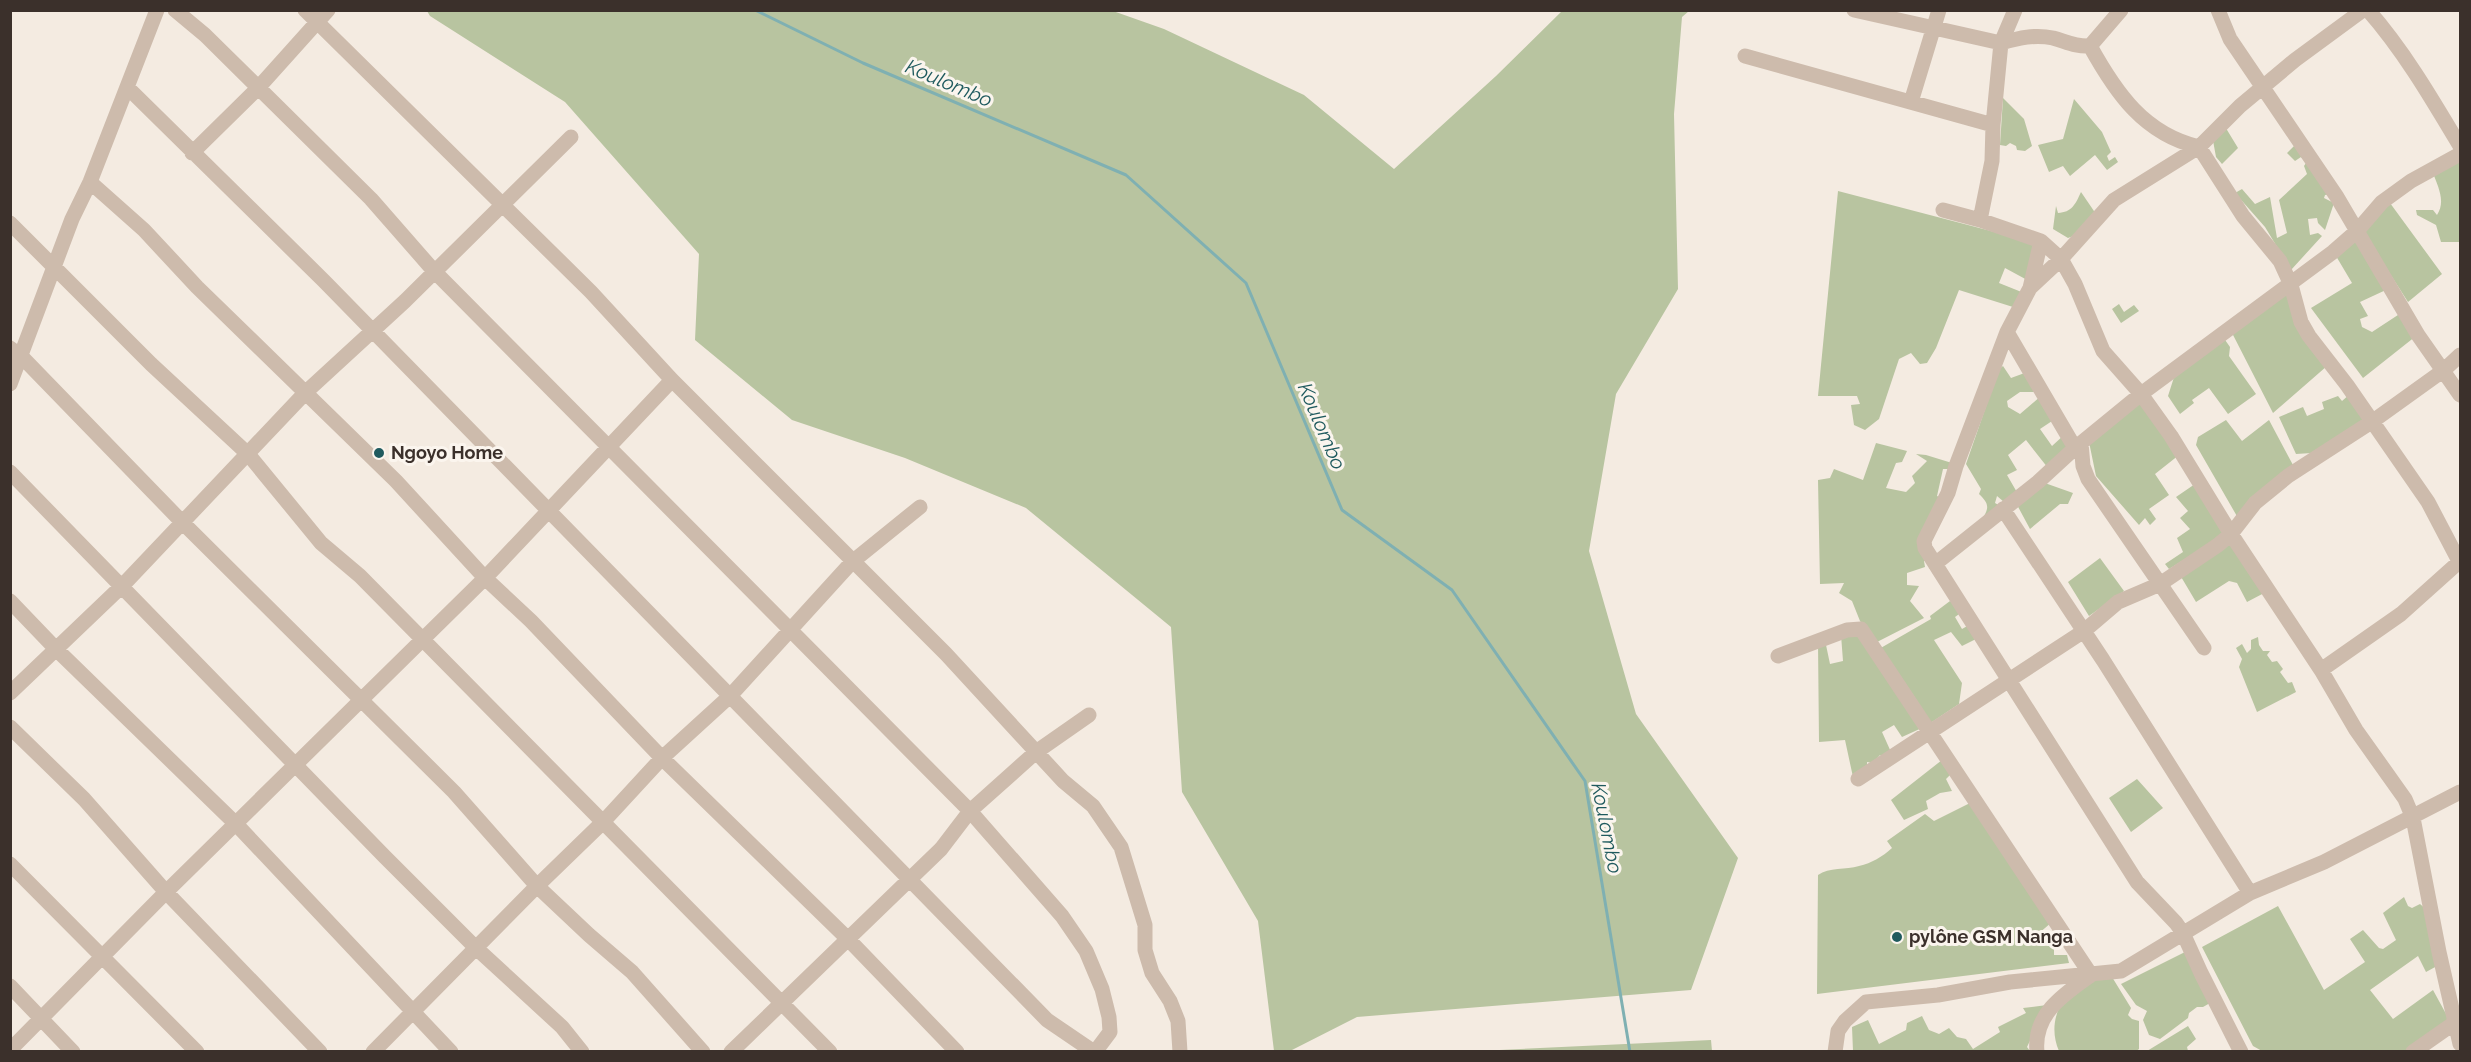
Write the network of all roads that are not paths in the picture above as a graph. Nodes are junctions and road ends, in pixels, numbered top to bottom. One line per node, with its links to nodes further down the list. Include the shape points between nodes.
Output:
1 (157, 10): 16 (street)
2 (175, 10): 17 (street)
3 (305, 10): 11 (street)
4 (328, 10): 11 (street)
5 (1854, 10): 12 (street)
6 (1939, 10): 12 (street)
7 (2015, 10): 13 (street)
8 (2121, 10): 14 (street)
9 (2218, 10): 18 (street, via 2230,39)
10 (2366, 10): 18 (street); 22 (street, via 2405,58)
11 (317, 22): 17 (street); 27 (street)
12 (1934, 28): 13 (street); 19 (street)
13 (2001, 43): 14 (street, via 2040,36 2077,47); 20 (street)
14 (2091, 46): 23 (street, via 2106,75 2156,130)
15 (1745, 56): 19 (street)
16 (127, 87): 24 (street); 26 (street)
17 (258, 88): 24 (street); 35 (street, via 371,199)
18 (2262, 88): 23 (street); 31 (street)
19 (1911, 102): 20 (street)
20 (1993, 125): 29 (street, via 1992,161)
21 (571, 137): 27 (street)
22 (2460, 146)
23 (2199, 147): 33 (street, via 2114,200); 36 (street, via 2243,216 2280,261)
24 (192, 153): 39 (street)
25 (2460, 154): 31 (street, via 2382,202)
26 (90, 182): 34 (street); 45 (street, via 144,230)
27 (502, 205): 35 (street); 43 (street, via 591,292)
28 (1943, 210): 29 (street)
29 (1980, 220): 32 (street)
30 (10, 223): 34 (street)
31 (2357, 231): 36 (street); 42 (street, via 2418,335)
32 (2041, 241): 33 (street); 37 (street)
33 (2061, 259): 37 (street); 46 (street, via 2103,351)
34 (54, 269): 40 (street); 51 (street)
35 (434, 271): 39 (street); 50 (street)
36 (2290, 285): 46 (street); 48 (street, via 2309,336)
37 (2030, 288): 38 (street)
38 (2007, 332): 49 (street); 60 (street, via 1948,493 1924,541)
39 (372, 333): 45 (street); 55 (street)
40 (16, 352): 44 (street); 56 (street)
41 (2460, 355): 42 (street)
42 (2444, 370): 47 (street); 48 (street)
43 (672, 381): 50 (street); 58 (street)
44 (10, 384)
45 (306, 392): 51 (street); 61 (street, via 396,481)
46 (2141, 394): 49 (street); 57 (street)
47 (2460, 395)
48 (2373, 422): 57 (street, via 2288,476 2255,503); 59 (street, via 2428,502)
49 (2078, 445): 54 (street); 62 (street, via 2088,479)
50 (610, 446): 55 (street); 66 (street)
51 (248, 454): 56 (street); 67 (street, via 321,543 360,576)
52 (10, 472): 63 (street)
53 (920, 507): 58 (street)
54 (2003, 509): 60 (street); 65 (street)
55 (548, 512): 61 (street); 74 (street)
56 (183, 523): 63 (street); 75 (street)
57 (2230, 534): 62 (street); 71 (street)
58 (852, 562): 66 (street); 79 (street, via 946,654)
59 (2460, 562): 71 (street, via 2394,620)
60 (1935, 564): 72 (street)
61 (485, 578): 67 (street); 80 (street, via 576,666)
62 (2160, 584): 65 (street, via 2118,602); 68 (street)
63 (123, 585): 69 (street); 81 (street)
64 (10, 601): 69 (street)
65 (2084, 631): 72 (street); 92 (street)
66 (790, 632): 74 (street); 84 (street)
67 (422, 640): 75 (street); 86 (street)
68 (2204, 648)
69 (56, 649): 73 (street); 87 (street)
70 (1778, 656): 78 (street, via 1846,630 1861,629)
71 (2321, 670): 85 (street)
72 (2007, 680): 78 (street); 93 (street, via 2137,882)
73 (10, 693)
74 (730, 696): 80 (street); 89 (street)
75 (363, 699): 81 (street); 90 (street)
76 (1089, 715): 79 (street)
77 (10, 727): 91 (street, via 84,799)
78 (1930, 732): 82 (street); 97 (street)
79 (1036, 752): 84 (street); 116 (street, via 1093,806 1121,847 1144,925 1145,950 1152,973 1178,1021)
80 (662, 758): 86 (street); 94 (street)
81 (296, 765): 87 (street); 95 (street)
82 (1858, 779)
83 (2460, 792): 85 (street)
84 (970, 811): 89 (street, via 941,849); 115 (street, via 1062,916 1086,951 1109,1017 1110,1032)
85 (2413, 818): 92 (street); 102 (street)
86 (603, 822): 90 (street); 99 (street)
87 (236, 824): 91 (street); 100 (street)
88 (10, 864): 96 (street)
89 (910, 879): 94 (street); 115 (street, via 1047,1020)
90 (537, 885): 95 (street); 111 (street, via 633,972)
91 (166, 892): 96 (street); 107 (street)
92 (2250, 893): 93 (street)
93 (2183, 933): 97 (street, via 2121,971); 119 (street)
94 (848, 939): 99 (street); 114 (street)
95 (475, 947): 100 (street); 110 (street, via 562,1027)
96 (102, 957): 101 (street); 106 (street)
97 (2091, 975): 117 (street, via 1866,1002 1838,1031); 118 (street, via 2048,1009 2036,1040)
98 (10, 986): 101 (street)
99 (780, 1002): 112 (street); 113 (street)
100 (413, 1012): 108 (street); 109 (street)
101 (41, 1019): 104 (street); 105 (street)
102 (2458, 1022): 103 (street); 120 (street)
103 (2460, 1044)
104 (10, 1050)
105 (73, 1052)
106 (197, 1052)
107 (320, 1052)
108 (373, 1052)
109 (451, 1052)
110 (582, 1052)
111 (703, 1052)
112 (731, 1052)
113 (830, 1052)
114 (957, 1052)
115 (1095, 1052)
116 (1180, 1052)
117 (1835, 1052)
118 (2037, 1052)
119 (2241, 1052)
120 (2413, 1052)

